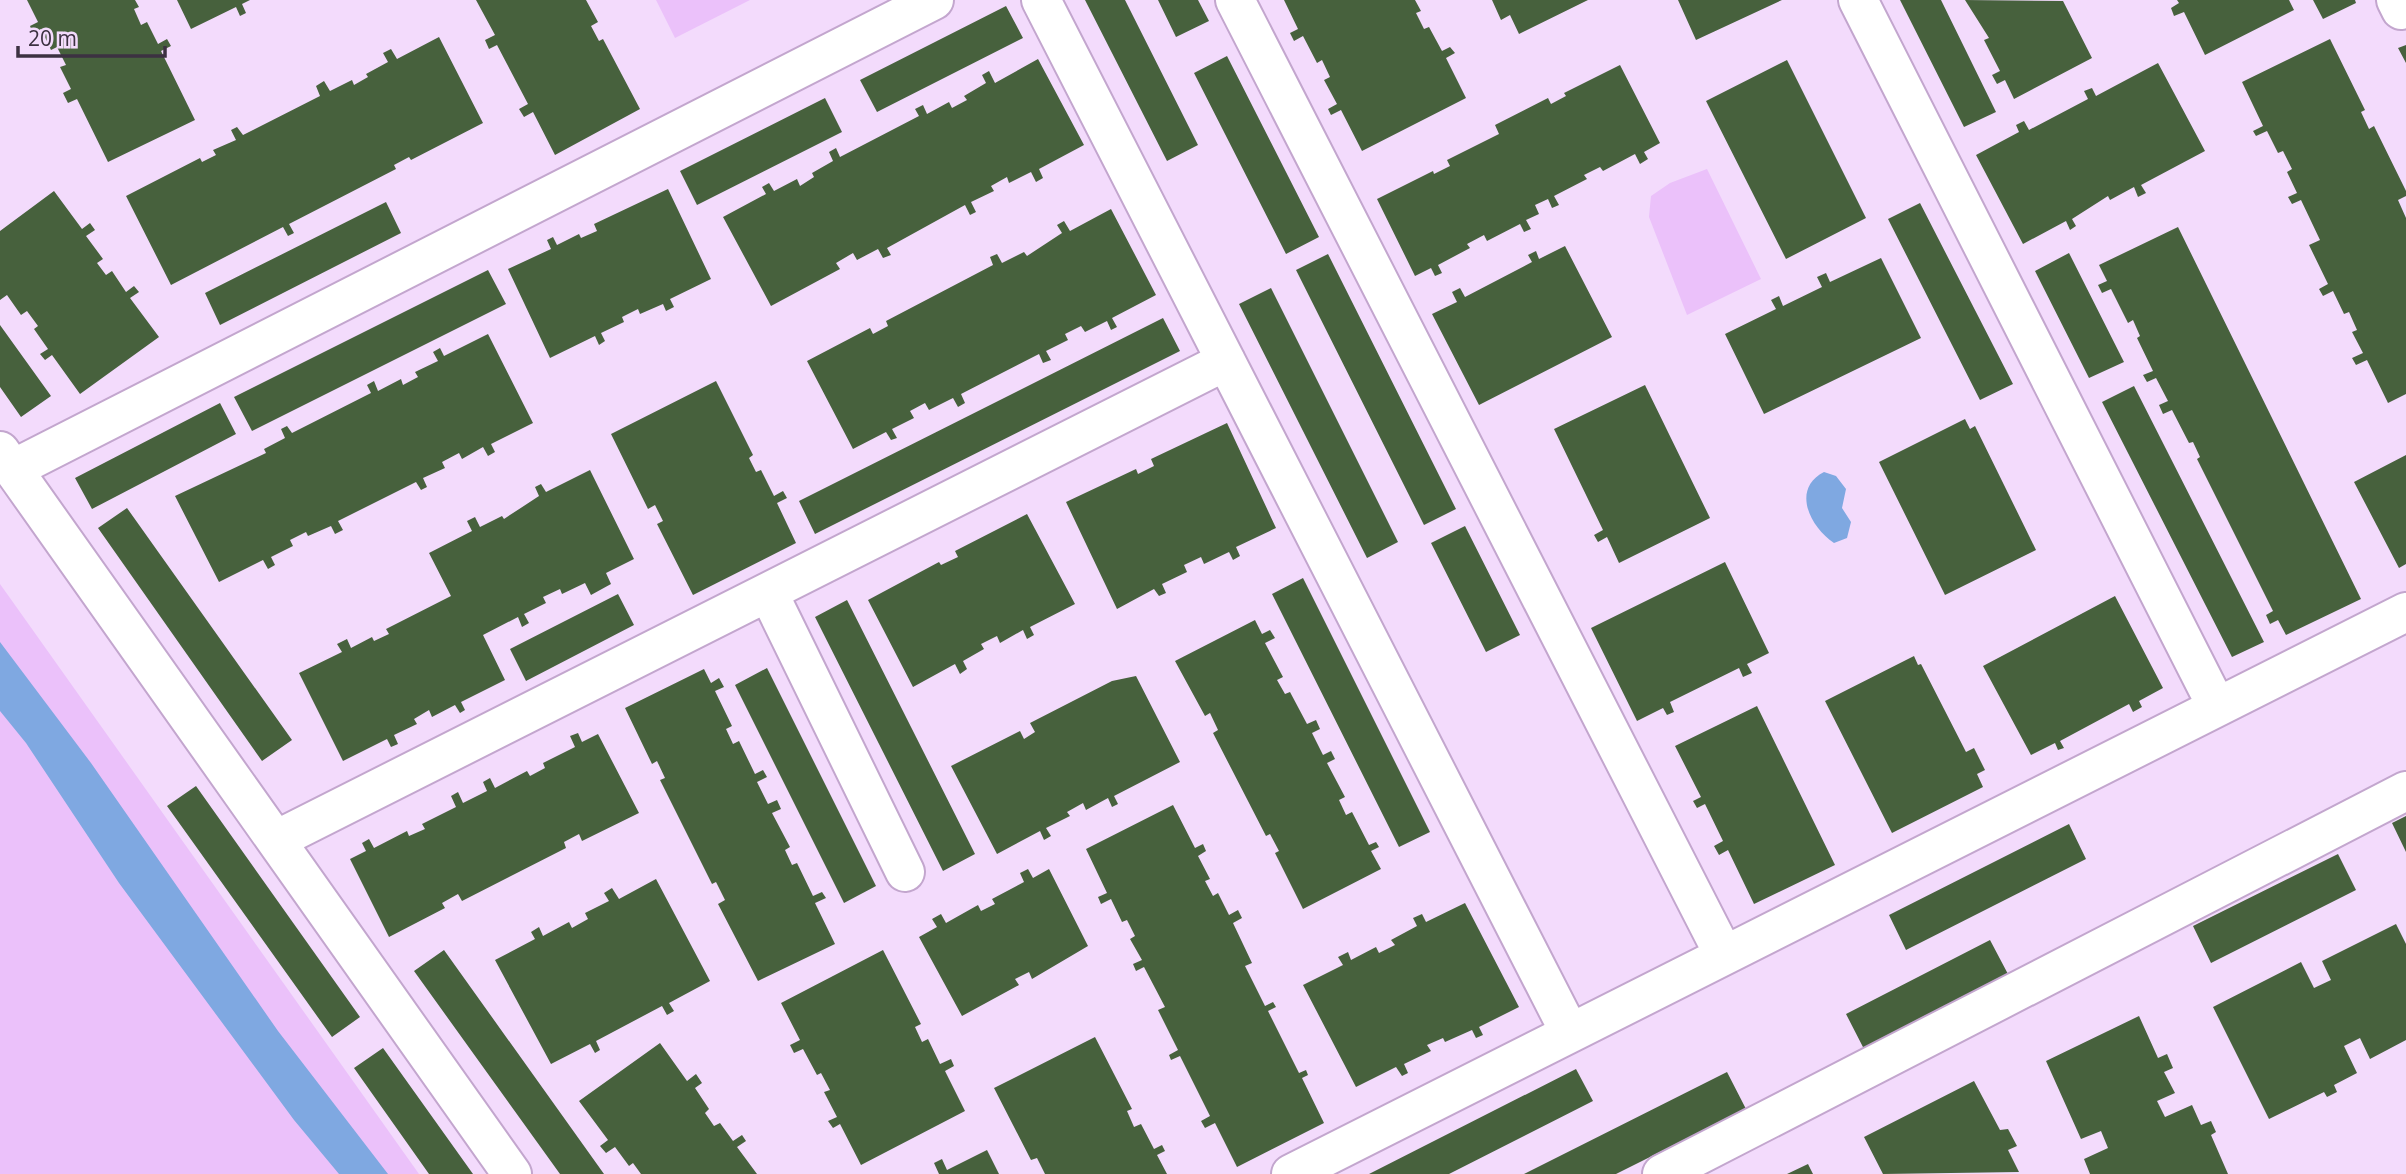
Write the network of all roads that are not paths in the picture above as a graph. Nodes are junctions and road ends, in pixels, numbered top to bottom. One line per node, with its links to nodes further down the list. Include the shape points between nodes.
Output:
1 (934, 0): 8 (lane)
2 (1041, 0): 7 (lane)
3 (1235, 0): 15 (lane)
4 (1858, 0): 11 (lane)
5 (2396, 0): 6 (lane, via 2401,10)
6 (2406, 7)
7 (1226, 361): 9 (lane); 16 (lane)
8 (6, 460): 13 (lane)
9 (768, 592): 13 (lane); 14 (lane)
10 (2406, 612): 11 (lane)
11 (2217, 707): 15 (lane)
12 (2406, 790): 19 (lane)
13 (276, 840): 17 (lane)
14 (905, 872)
15 (1724, 955): 16 (lane)
16 (1570, 1033): 18 (lane)
17 (512, 1174)
18 (1291, 1174)
19 (1662, 1174)

